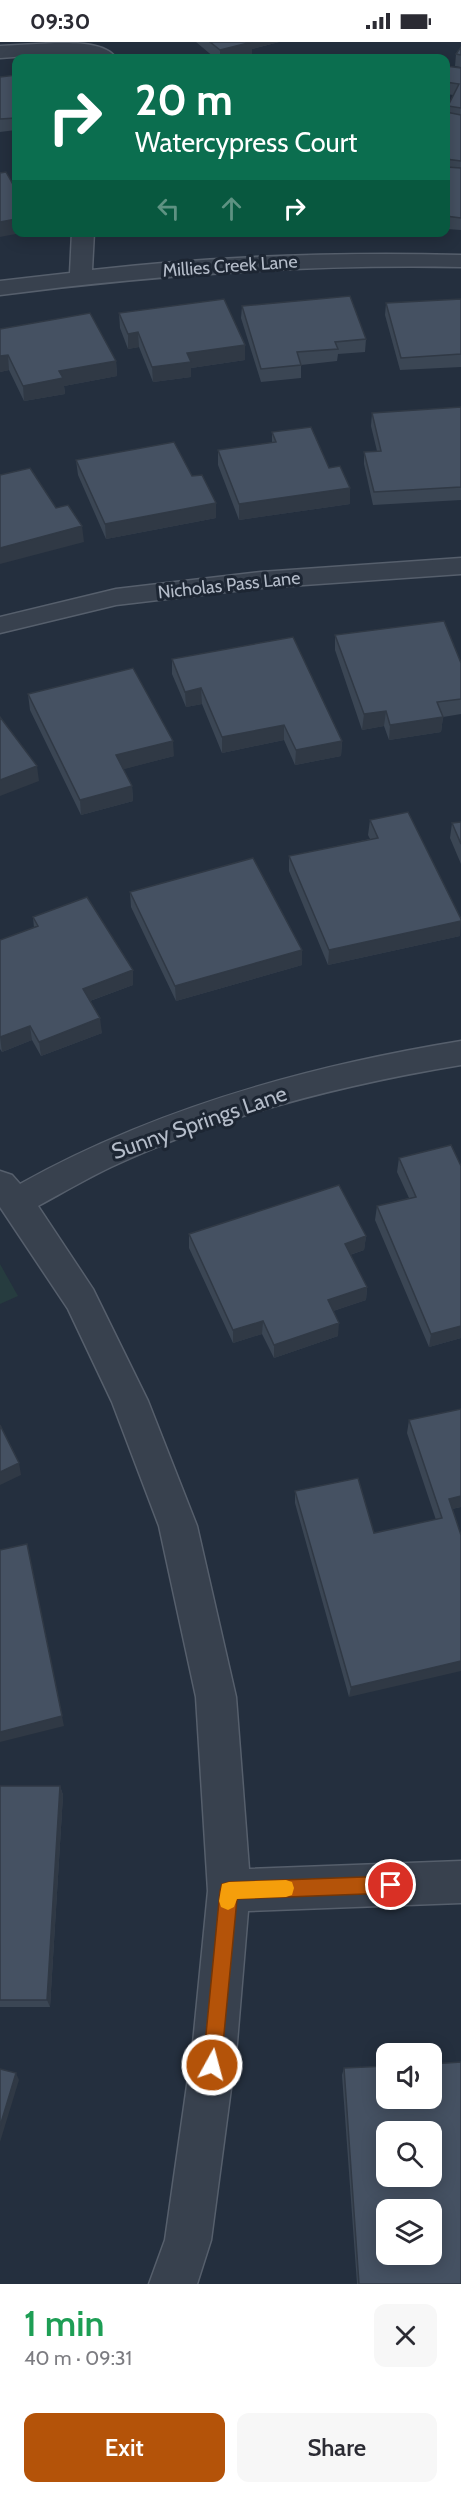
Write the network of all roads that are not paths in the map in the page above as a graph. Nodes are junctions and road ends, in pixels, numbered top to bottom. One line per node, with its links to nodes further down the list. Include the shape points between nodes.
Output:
1 (0, 52): 2 (street, via 72,49)
2 (100, 54)
3 (83, 237): 5 (street)
4 (461, 261): 5 (street, Millies Creek Lane, via 278,262)
5 (81, 277): 6 (street, Millies Creek Lane)
6 (0, 288)
7 (461, 566): 8 (street, Nicholas Pass Lane, via 261,580 116,597)
8 (0, 626)
9 (461, 1053): 10 (street, Sunny Springs Lane, via 389,1064 240,1103)
10 (9, 1193): 12 (street, via 81,1299 130,1401 178,1526 216,1697)
11 (461, 1882): 12 (street)
12 (229, 1891): 13 (street, via 215,2043 188,2240)
13 (173, 2284)

